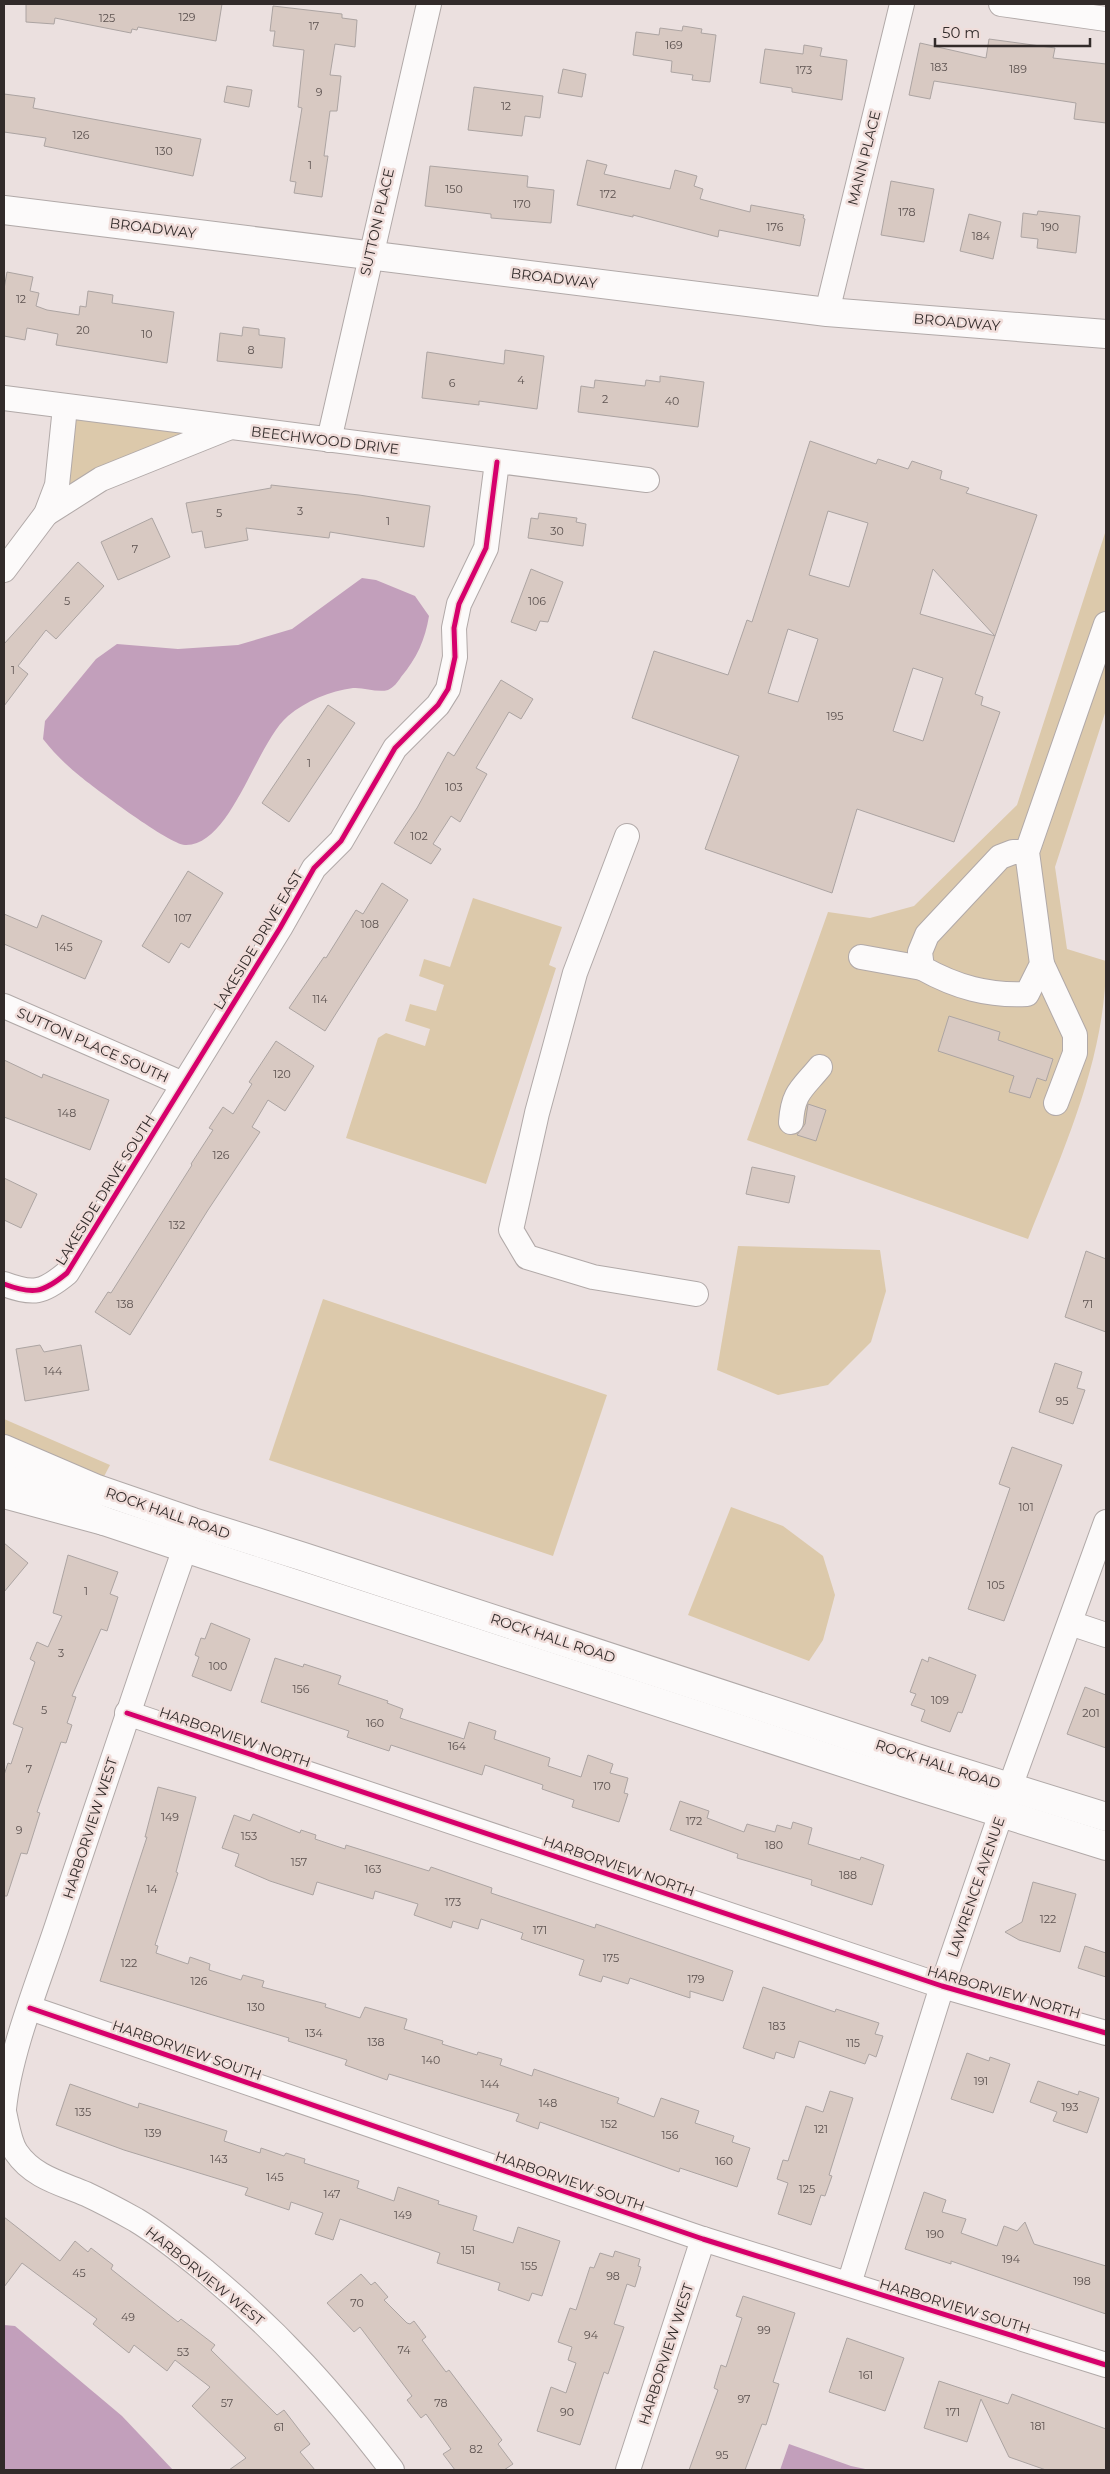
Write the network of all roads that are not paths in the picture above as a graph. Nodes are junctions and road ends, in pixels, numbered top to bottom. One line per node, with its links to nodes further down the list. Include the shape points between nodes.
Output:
1 (428, 4): 6 (street, SUTTON PLACE)
2 (902, 4): 7 (street, MANN PLACE)
3 (1001, 4): 4 (street)
4 (1106, 19)
5 (4, 210): 6 (main road, BROADWAY)
6 (369, 254): 7 (main road, BROADWAY); 12 (street, SUTTON PLACE)
7 (827, 312): 8 (main road, BROADWAY)
8 (1106, 334)
9 (4, 398): 10 (street, BEECHWOOD DRIVE)
10 (66, 407): 11 (street, BEECHWOOD DRIVE); 15 (street, via 57,486)
11 (230, 428): 12 (street, BEECHWOOD DRIVE); 15 (street, via 101,479)
12 (328, 440): 13 (street, BEECHWOOD DRIVE)
13 (497, 462): 14 (street, BEECHWOOD DRIVE); 25 (street, LAKESIDE DRIVE EAST, via 486,548 459,604 454,628 455,656 448,689 438,705 395,748 341,841 314,868)
14 (647, 480)
15 (46, 514): 16 (street)
16 (4, 570)
17 (1106, 624): 19 (street)
18 (627, 836): 29 (street, via 575,973 537,1113 511,1230 527,1257 593,1277)
19 (1027, 852): 21 (street); 22 (street, via 1013,852 1000,857 927,936 920,952)
20 (861, 957): 22 (street)
21 (1042, 964): 22 (street, via 1027,994 1000,996 944,981); 26 (street, via 1075,1035 1075,1054)
22 (922, 968)
23 (4, 1006): 25 (street, SUTTON PLACE SOUTH)
24 (820, 1067): 27 (street, via 792,1103)
25 (183, 1084): 28 (street, LAKESIDE DRIVE SOUTH, via 67,1274 38,1292)
26 (1056, 1103)
27 (791, 1122)
28 (4, 1284)
29 (696, 1294)
30 (4, 1449): 37 (main road, ROCK HALL ROAD, via 97,1489)
31 (4, 1478): 33 (main road, ROCK HALL ROAD)
32 (4, 1494): 33 (main road)
33 (104, 1521): 35 (main road, ROCK HALL ROAD)
34 (1106, 1522): 36 (street, LAWRENCE AVENUE)
35 (185, 1548): 39 (main road, ROCK HALL ROAD); 40 (street, HARBORVIEW WEST)
36 (1070, 1623): 38 (street); 41 (street, LAWRENCE AVENUE)
37 (522, 1628): 39 (main road); 41 (main road, ROCK HALL ROAD)
38 (1106, 1636)
39 (514, 1654): 42 (main road, ROCK HALL ROAD)
40 (128, 1713): 45 (street, HARBORVIEW NORTH); 46 (street, HARBORVIEW WEST)
41 (1010, 1787): 42 (street, LAWRENCE AVENUE); 43 (main road, ROCK HALL ROAD)
42 (1001, 1813): 44 (main road, ROCK HALL ROAD); 45 (street, LAWRENCE AVENUE)
43 (1106, 1817)
44 (1106, 1846)
45 (942, 1986): 47 (street, HARBORVIEW NORTH); 50 (street, LAWRENCE AVENUE)
46 (30, 2008): 48 (street, HARBORVIEW WEST, via 6,2082); 49 (street, HARBORVIEW SOUTH)
47 (1106, 2033)
48 (4, 2111): 52 (street, HARBORVIEW WEST, via 15,2150 26,2165 40,2175 137,2220 252,2310 303,2361)
49 (703, 2238): 50 (street, HARBORVIEW SOUTH); 53 (street, HARBORVIEW WEST)
50 (849, 2284): 51 (street, HARBORVIEW SOUTH)
51 (1106, 2365)
52 (392, 2470)
53 (628, 2470)

